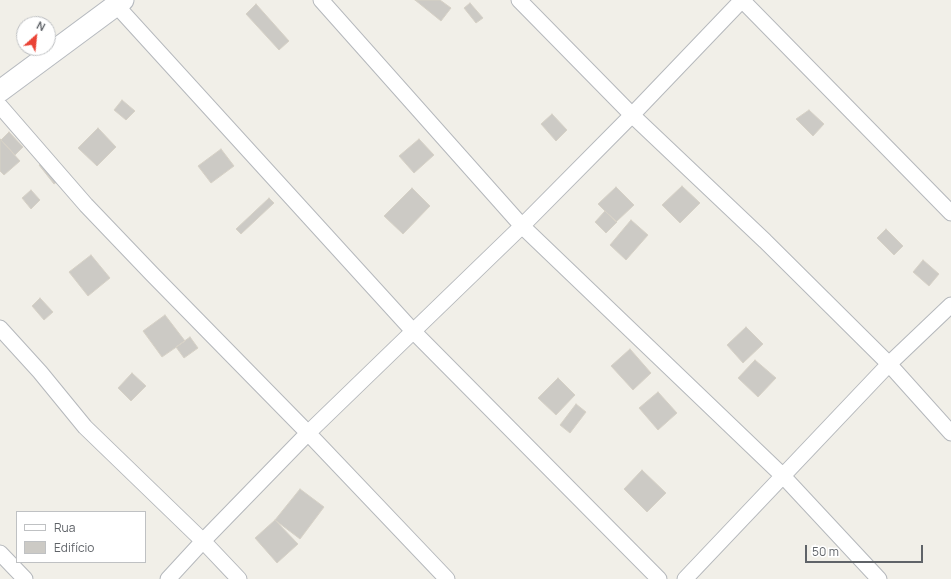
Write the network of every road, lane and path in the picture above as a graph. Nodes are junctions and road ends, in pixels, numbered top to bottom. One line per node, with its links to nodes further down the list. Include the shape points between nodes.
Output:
1 (321, 0): 9 (street)
2 (519, 0): 7 (street)
3 (742, 0): 7 (street); 8 (street)
4 (119, 2): 5 (street); 12 (street)
5 (0, 91)
6 (0, 106): 14 (street, via 86,205)
7 (632, 115): 9 (street); 13 (street, via 765,241)
8 (951, 213)
9 (522, 226): 12 (street); 16 (street)
10 (951, 305): 13 (street)
11 (0, 328): 17 (street, via 85,427)
12 (413, 331): 14 (street); 23 (street)
13 (889, 364): 15 (street); 16 (street)
14 (308, 433): 17 (street); 22 (street)
15 (951, 433)
16 (783, 476): 24 (street); 25 (street)
17 (203, 541): 20 (street); 21 (street)
18 (0, 554): 19 (street)
19 (25, 579)
20 (168, 579)
21 (239, 579)
22 (447, 579)
23 (659, 579)
24 (685, 579)
25 (879, 579)

